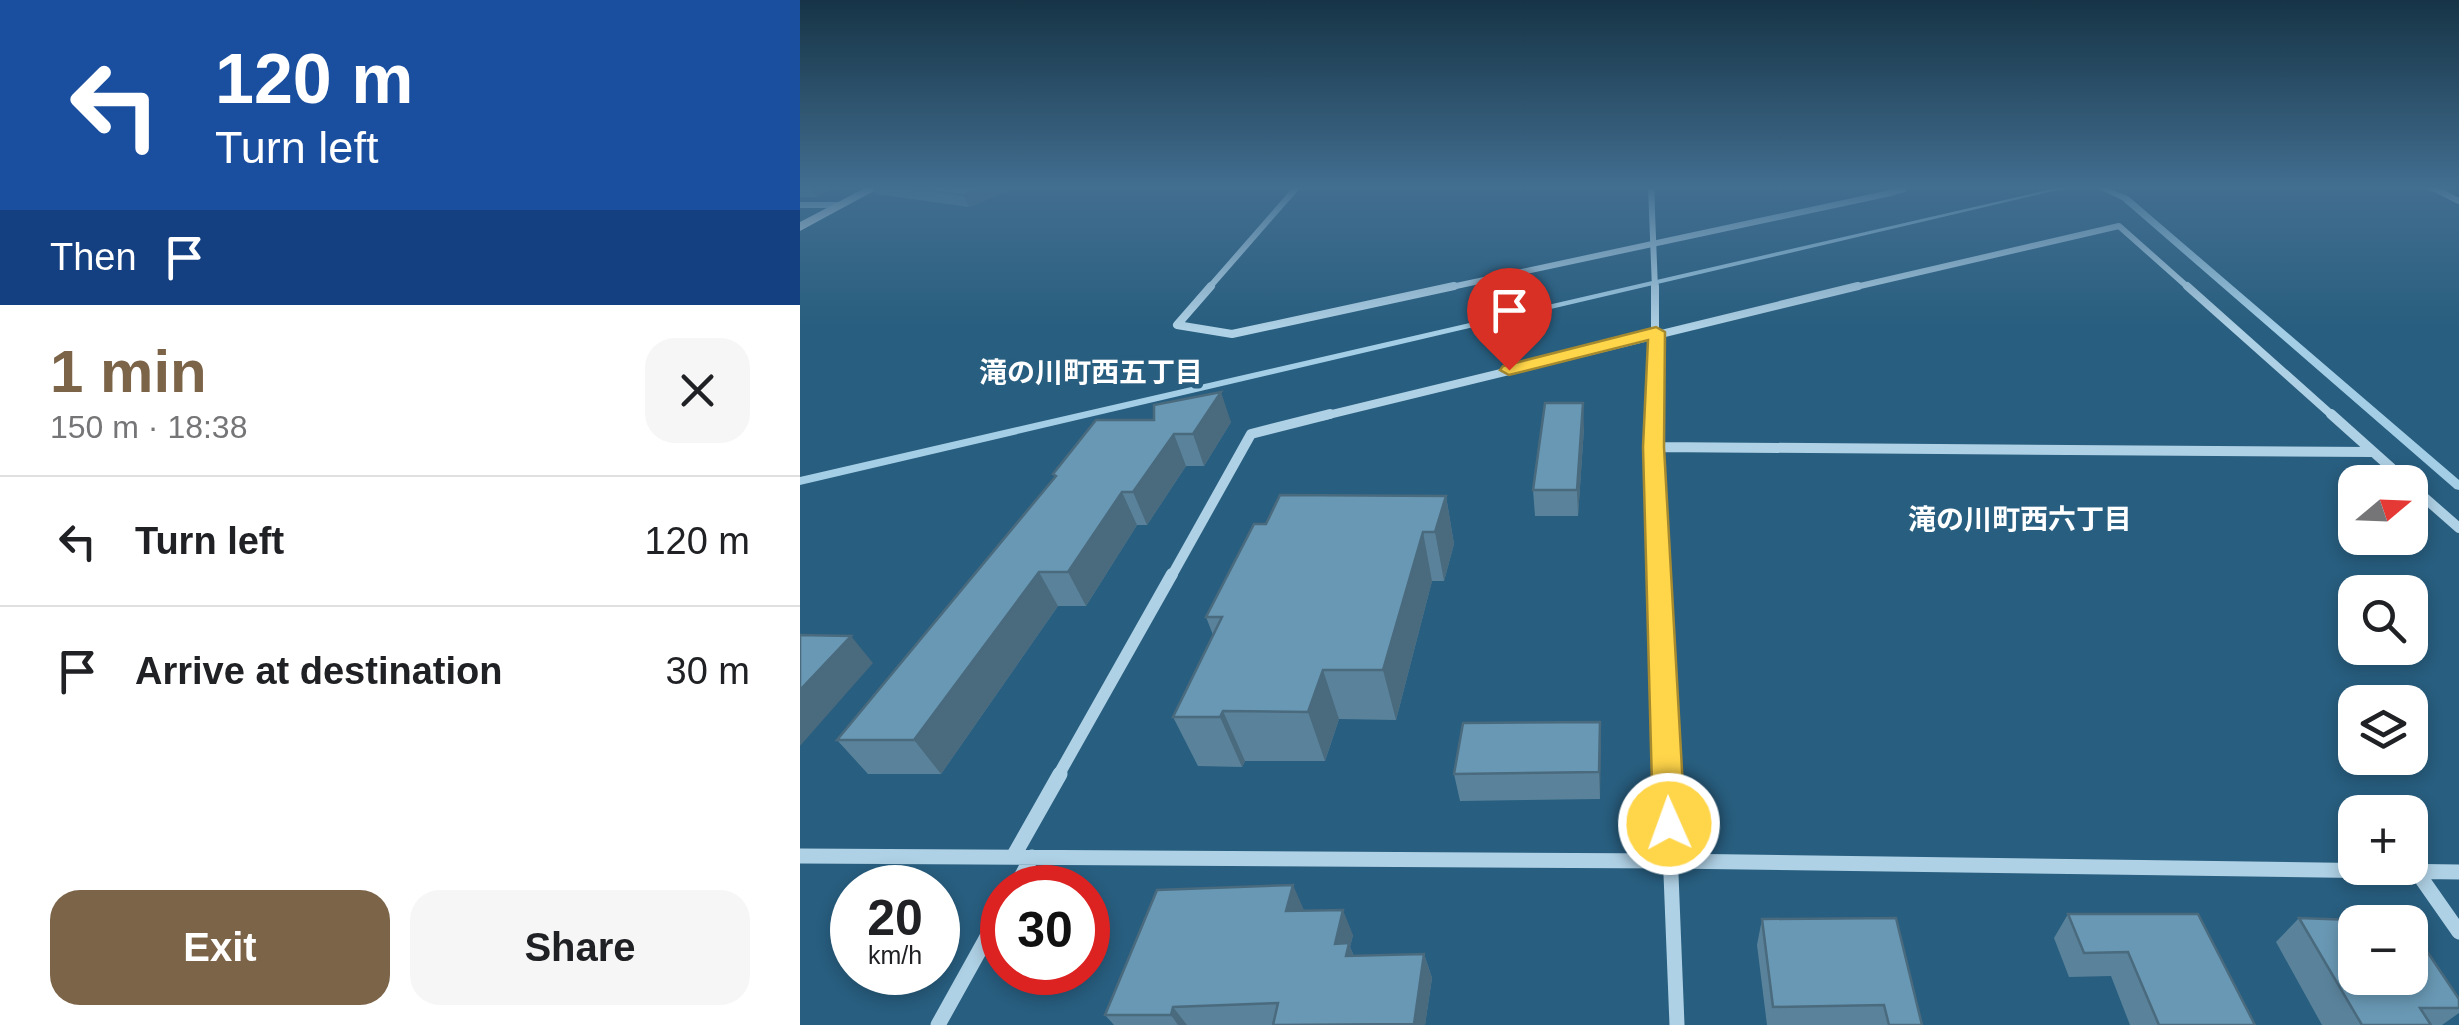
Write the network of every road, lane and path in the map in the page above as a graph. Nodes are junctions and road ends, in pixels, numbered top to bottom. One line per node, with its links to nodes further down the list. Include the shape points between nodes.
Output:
1 (1256, 234): 6 (street, via 1177,325 1232,334)
2 (1653, 234): 6 (street)
3 (1708, 234): 6 (street)
4 (2085, 234): 7 (street)
5 (2128, 234): 9 (street)
6 (1653, 246): 7 (street)
7 (1656, 332): 8 (street); 14 (street, via 1251,434)
8 (1654, 447): 9 (street); 16 (street)
9 (2373, 452): 10 (street)
10 (2388, 465)
11 (2428, 501): 12 (street)
12 (2459, 528)
13 (800, 856): 14 (street)
14 (1013, 857): 15 (street)
15 (1032, 858): 16 (street); 17 (street)
16 (1671, 861): 18 (street); 25 (street)
17 (1028, 865)
18 (2338, 871)
19 (2428, 872): 20 (street)
20 (2459, 872)
21 (2426, 885): 22 (street)
22 (2459, 932)
23 (980, 950): 24 (street)
24 (938, 1025)
25 (1677, 1025)

